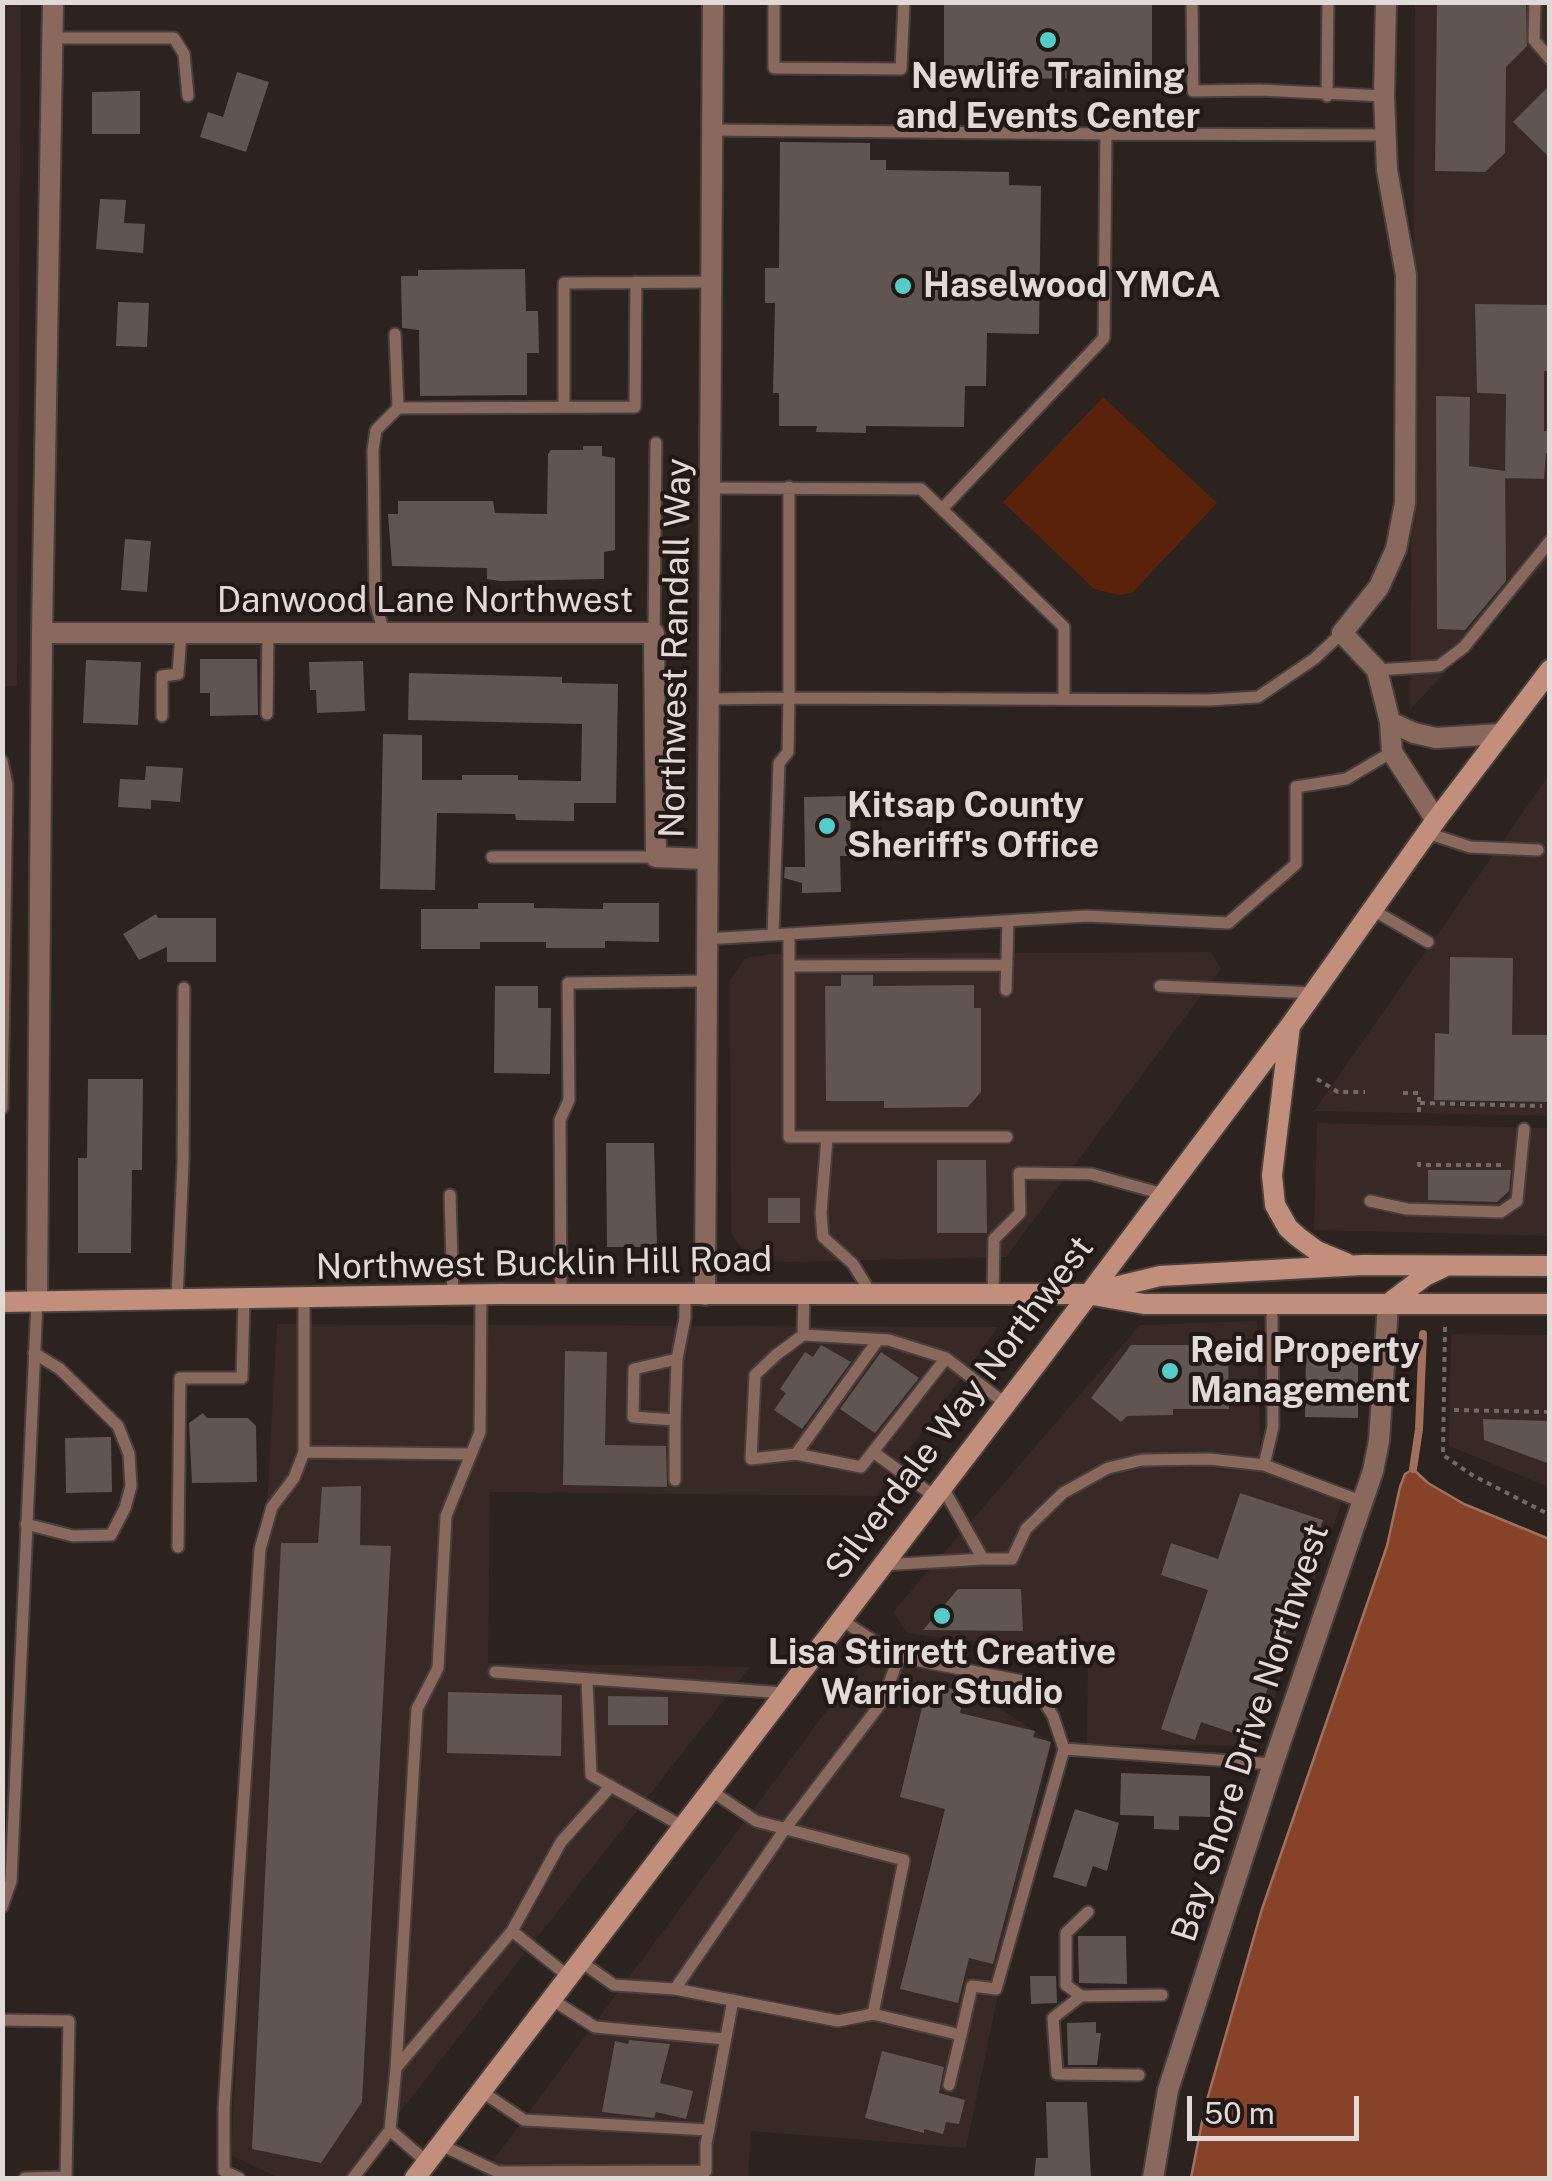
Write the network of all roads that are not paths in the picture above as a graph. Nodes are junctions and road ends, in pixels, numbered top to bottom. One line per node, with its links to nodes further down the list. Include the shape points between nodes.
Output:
1 (53, 2): 9 (street)
2 (712, 2): 14 (street, Northwest Randall Way)
3 (774, 2): 4 (lane, via 774,68 901,69)
4 (904, 2)
5 (1192, 2): 12 (lane, via 1192,92)
6 (1328, 2): 12 (lane)
7 (1386, 2): 13 (street)
8 (1534, 2): 10 (lane, via 1534,40)
9 (53, 38): 11 (lane, via 174,38 184,54); 30 (street)
10 (1550, 59)
11 (188, 96)
12 (1327, 96): 13 (lane)
13 (1384, 96): 16 (street)
14 (712, 130): 15 (lane); 18 (street, Northwest Randall Way)
15 (1106, 134): 16 (lane); 25 (lane, via 1104,338)
16 (1386, 135): 32 (street, via 1406,276 1405,503 1396,549 1378,587)
17 (636, 282): 18 (lane); 20 (lane, via 635,407); 20 (lane, via 564,283)
18 (711, 282): 24 (street, Northwest Randall Way)
19 (395, 334): 21 (lane)
20 (564, 407): 21 (lane)
21 (398, 408): 28 (lane, via 376,430 374,450 375,601)
22 (656, 443): 29 (lane)
23 (789, 487): 24 (lane); 25 (lane, via 921,488); 36 (lane)
24 (710, 488): 35 (street, Northwest Randall Way)
25 (942, 508): 37 (lane, via 1064,628)
26 (1550, 541): 33 (lane, via 1464,647 1439,666)
27 (268, 633): 28 (street, Danwood Lane Northwest); 31 (street, Danwood Lane Northwest); 38 (lane)
28 (384, 633): 29 (street, Danwood Lane Northwest)
29 (654, 633): 46 (street, Danwood Lane Northwest)
30 (42, 634): 31 (street, Danwood Lane Northwest); 84 (street)
31 (181, 634): 39 (lane, via 178,674 162,676)
32 (1342, 634): 33 (street); 37 (lane, via 1258,697)
33 (1377, 670): 40 (street)
34 (1550, 670): 41 (main road, Silverdale Way Northwest)
35 (708, 698): 36 (lane); 48 (street, Northwest Randall Way)
36 (789, 698): 37 (lane); 52 (lane, via 788,752 779,764)
37 (1064, 699)
38 (267, 714)
39 (162, 716)
40 (1390, 722): 41 (street, via 1436,738); 42 (street)
41 (1500, 734): 44 (main road, Silverdale Way Northwest)
42 (1392, 752): 44 (street); 50 (lane, via 1346,779 1296,788 1296,864 1228,923 1087,916)
43 (2, 761): 63 (lane)
44 (1432, 827): 45 (lane, via 1470,847); 49 (main road, Silverdale Way Northwest)
45 (1538, 850)
46 (656, 857): 47 (lane); 48 (street)
47 (492, 858)
48 (706, 859): 53 (street, Northwest Randall Way)
49 (1373, 910): 54 (lane); 61 (main road, Silverdale Way Northwest)
50 (1008, 921): 51 (lane); 55 (lane)
51 (789, 934): 52 (lane); 56 (lane)
52 (773, 935): 53 (lane)
53 (706, 938): 57 (street, Northwest Randall Way)
54 (1428, 942)
55 (1006, 964): 56 (lane); 60 (lane)
56 (789, 966): 66 (lane, via 788,1137)
57 (705, 981): 76 (street, Northwest Randall Way); 79 (lane, via 568,983)
58 (1160, 986): 61 (lane)
59 (184, 988): 81 (lane)
60 (1006, 990)
61 (1314, 993): 62 (main road, Silverdale Way Northwest)
62 (1290, 1026): 67 (main road, Silverdale Way Northwest); 70 (main road, via 1272,1174 1275,1205 1288,1228 1317,1251)
63 (2, 1108)
64 (1524, 1129): 69 (lane, via 1517,1201 1502,1212)
65 (1007, 1137): 66 (lane)
66 (826, 1138): 77 (lane, via 823,1237 853,1264)
67 (1164, 1194): 74 (lane, via 1090,1174 1019,1173 1020,1212 994,1240); 75 (main road, Silverdale Way Northwest)
68 (450, 1195): 80 (lane)
69 (1370, 1201)
70 (1363, 1265): 71 (main road, Northwest Bucklin Hill Road); 75 (main road, Northwest Bucklin Hill Road, via 1160,1276)
71 (1448, 1266): 72 (main road, Northwest Bucklin Hill Road); 86 (main road)
72 (1550, 1266)
73 (804, 1294): 76 (main road, Northwest Bucklin Hill Road); 77 (main road, Northwest Bucklin Hill Road); 89 (lane)
74 (993, 1294): 75 (main road, Northwest Bucklin Hill Road); 77 (main road, Northwest Bucklin Hill Road)
75 (1087, 1294): 86 (main road, Northwest Bucklin Hill Road, via 1144,1304); 94 (main road, Silverdale Way Northwest)
76 (695, 1295): 79 (main road, Northwest Bucklin Hill Road); 93 (lane)
77 (872, 1295)
78 (482, 1296): 79 (main road, Northwest Bucklin Hill Road); 80 (main road, Northwest Bucklin Hill Road); 98 (lane, via 480,1432)
79 (560, 1296)
80 (453, 1297): 83 (main road, Northwest Bucklin Hill Road)
81 (177, 1299): 82 (main road, Northwest Bucklin Hill Road); 84 (main road, Northwest Bucklin Hill Road)
82 (244, 1299): 83 (main road, Northwest Bucklin Hill Road); 105 (lane, via 242,1378 180,1378)
83 (304, 1299): 96 (lane)
84 (36, 1300): 85 (main road, Northwest Bucklin Hill Road); 91 (lane)
85 (2, 1302)
86 (1388, 1304): 87 (main road, Northwest Bucklin Hill Road); 103 (street, Bay Shore Drive Northwest, via 1379,1442)
87 (1550, 1304)
88 (1272, 1316): 100 (lane, via 1273,1427)
89 (803, 1336): 90 (lane); 99 (lane, via 756,1375 751,1460)
90 (878, 1340): 92 (lane); 99 (lane)
91 (34, 1353): 104 (lane); 104 (lane, via 118,1426 131,1486 111,1534 72,1536)
92 (946, 1358): 94 (lane); 97 (lane)
93 (677, 1359): 95 (lane); 95 (lane, via 634,1369 633,1417)
94 (1006, 1404): 102 (main road, Silverdale Way Northwest)
95 (675, 1420): 101 (lane)
96 (304, 1452): 98 (lane); 141 (lane, via 272,1507 260,1549 224,2108 224,2171)
97 (873, 1452): 99 (lane, via 861,1468); 102 (lane)
98 (472, 1454): 132 (lane, via 446,1516 438,1668 417,1709)
99 (796, 1454)
100 (1264, 1465): 103 (lane); 106 (lane, via 1209,1458 1108,1468 1064,1493 1026,1528 1012,1559)
101 (675, 1480)
102 (938, 1491): 106 (lane); 107 (main road, Silverdale Way Northwest)
103 (1362, 1502): 114 (street, Bay Shore Drive Northwest)
104 (26, 1524): 119 (lane, via 11,1880)
105 (178, 1547)
106 (984, 1559): 107 (lane)
107 (882, 1564): 108 (main road, Silverdale Way Northwest)
108 (840, 1619): 109 (lane); 112 (main road, Silverdale Way Northwest)
109 (899, 1657): 113 (lane, via 1033,1683); 118 (lane, via 882,1702)
110 (496, 1672): 111 (lane)
111 (588, 1681): 112 (lane); 115 (lane, via 591,1775)
112 (784, 1693): 116 (main road, Silverdale Way Northwest)
113 (1064, 1749): 114 (lane); 130 (lane, via 996,1989 972,1986)
114 (1273, 1764): 143 (street, Bay Shore Drive Northwest, via 1168,2090)
115 (611, 1786): 117 (lane); 121 (lane, via 561,1842)
116 (710, 1790): 117 (main road, Silverdale Way Northwest); 118 (lane, via 756,1821)
117 (682, 1826): 122 (main road, Silverdale Way Northwest)
118 (785, 1830): 123 (lane); 128 (lane, via 904,1860)
119 (2, 1908)
120 (1088, 1912): 125 (lane, via 1066,1933 1066,1984)
121 (512, 1931): 122 (lane); 132 (lane)
122 (574, 1969): 123 (lane, via 614,1985); 126 (main road, Silverdale Way Northwest)
123 (675, 1989): 127 (lane)
124 (1162, 1995): 125 (lane)
125 (1082, 1996): 133 (lane, via 1053,2018 1057,2074)
126 (551, 2000): 131 (lane, via 595,2027); 135 (main road, Silverdale Way Northwest)
127 (733, 2000): 128 (lane, via 838,2022); 131 (lane)
128 (873, 2014): 130 (lane)
129 (2, 2020): 140 (lane, via 69,2022 66,2177)
130 (961, 2035): 134 (lane)
131 (724, 2039): 137 (lane)
132 (396, 2068): 136 (lane)
133 (1139, 2075)
134 (949, 2085)
135 (482, 2091): 137 (lane, via 524,2120); 138 (main road, Silverdale Way Northwest)
136 (390, 2130): 139 (lane); 142 (lane)
137 (709, 2130): 138 (lane, via 706,2171 498,2172)
138 (441, 2145): 139 (main road, Silverdale Way Northwest)
139 (422, 2170)
140 (25, 2178)
141 (239, 2178)
142 (353, 2178)
143 (1153, 2178)

